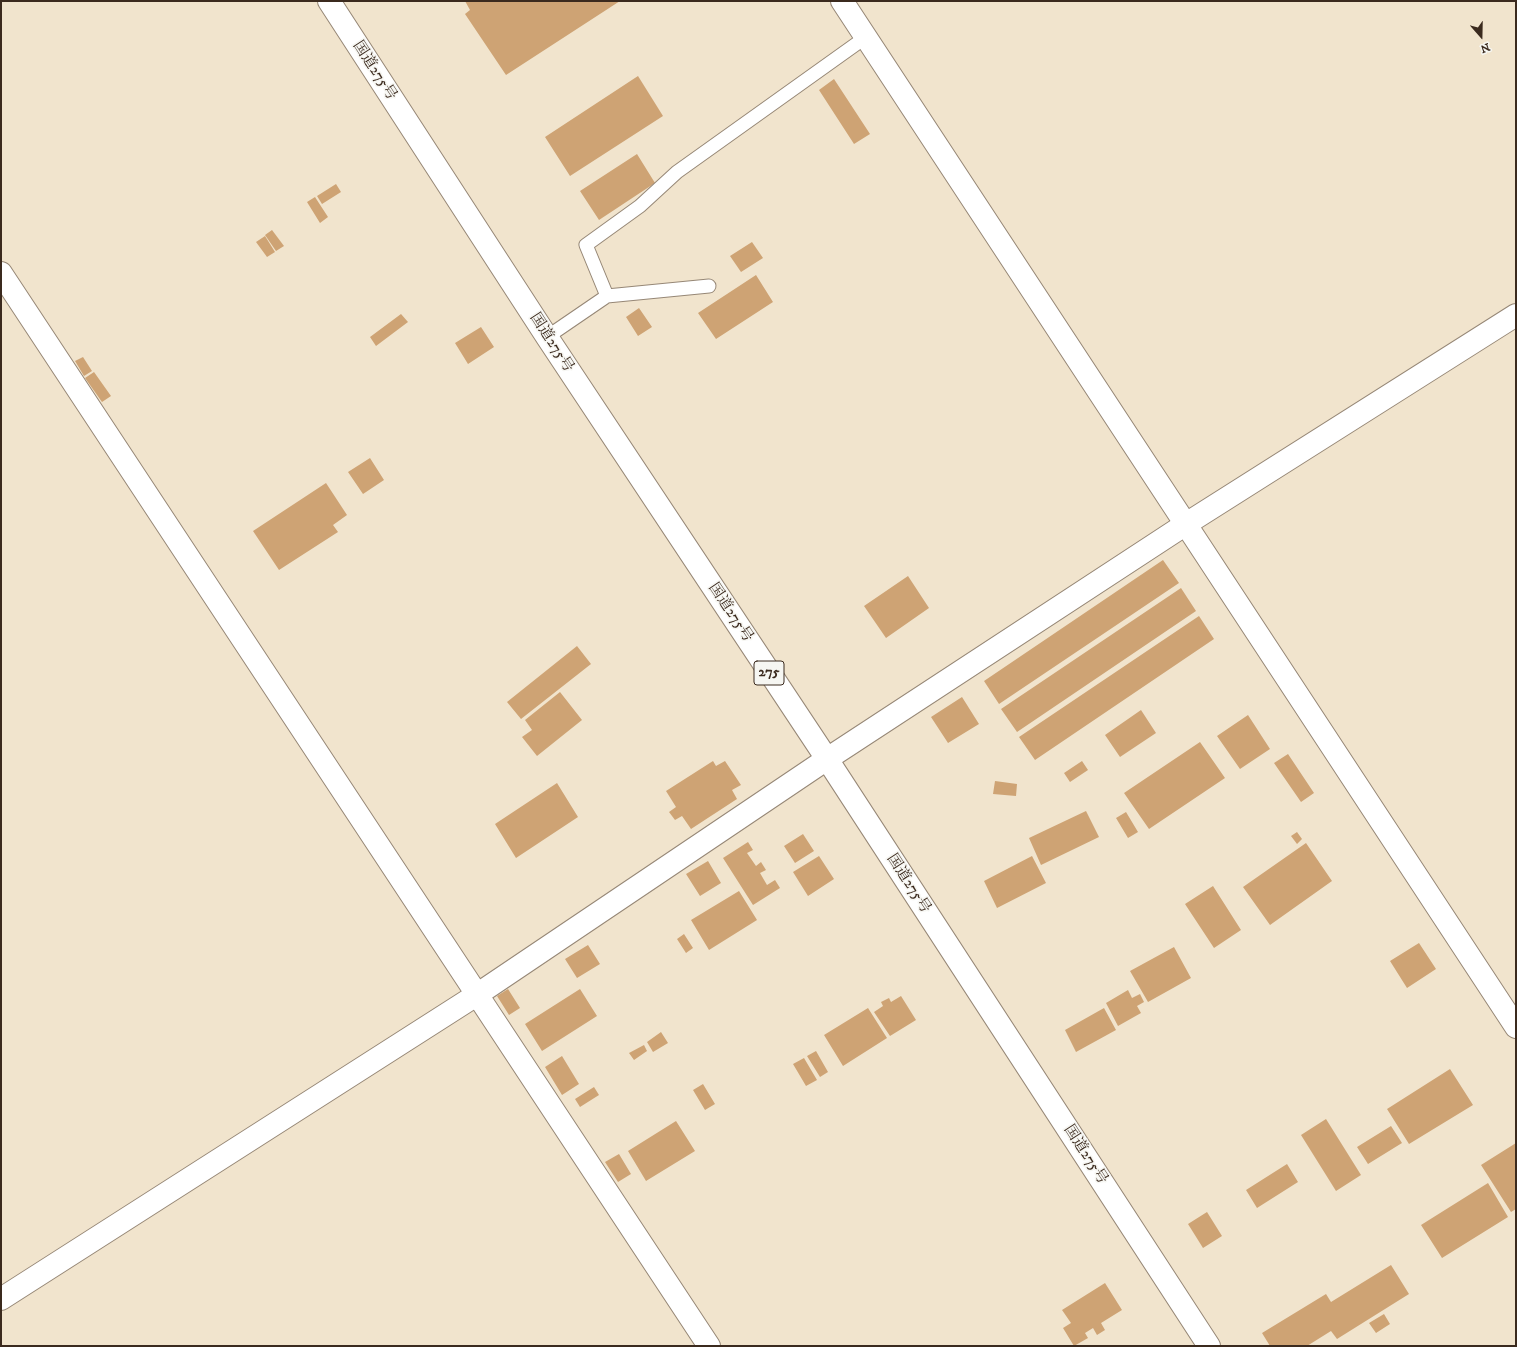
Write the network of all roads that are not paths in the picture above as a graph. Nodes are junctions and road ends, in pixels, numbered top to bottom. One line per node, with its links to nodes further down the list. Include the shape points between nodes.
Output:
1 (329, 1): 8 (main road, 国道275号 / 275)
2 (842, 1): 3 (main road)
3 (866, 37): 6 (lane, via 677,172 640,206 586,245); 9 (main road)
4 (1, 273): 11 (main road)
5 (709, 286): 6 (lane)
6 (607, 296): 8 (lane)
7 (1516, 314): 9 (main road)
8 (547, 337): 10 (main road, 国道275号 / 275)
9 (1186, 524): 10 (main road); 12 (main road)
10 (826, 759): 11 (main road); 15 (main road, 国道275号 / 275)
11 (478, 994): 13 (main road); 14 (main road)
12 (1516, 1027)
13 (1, 1300)
14 (709, 1346)
15 (1209, 1346)

